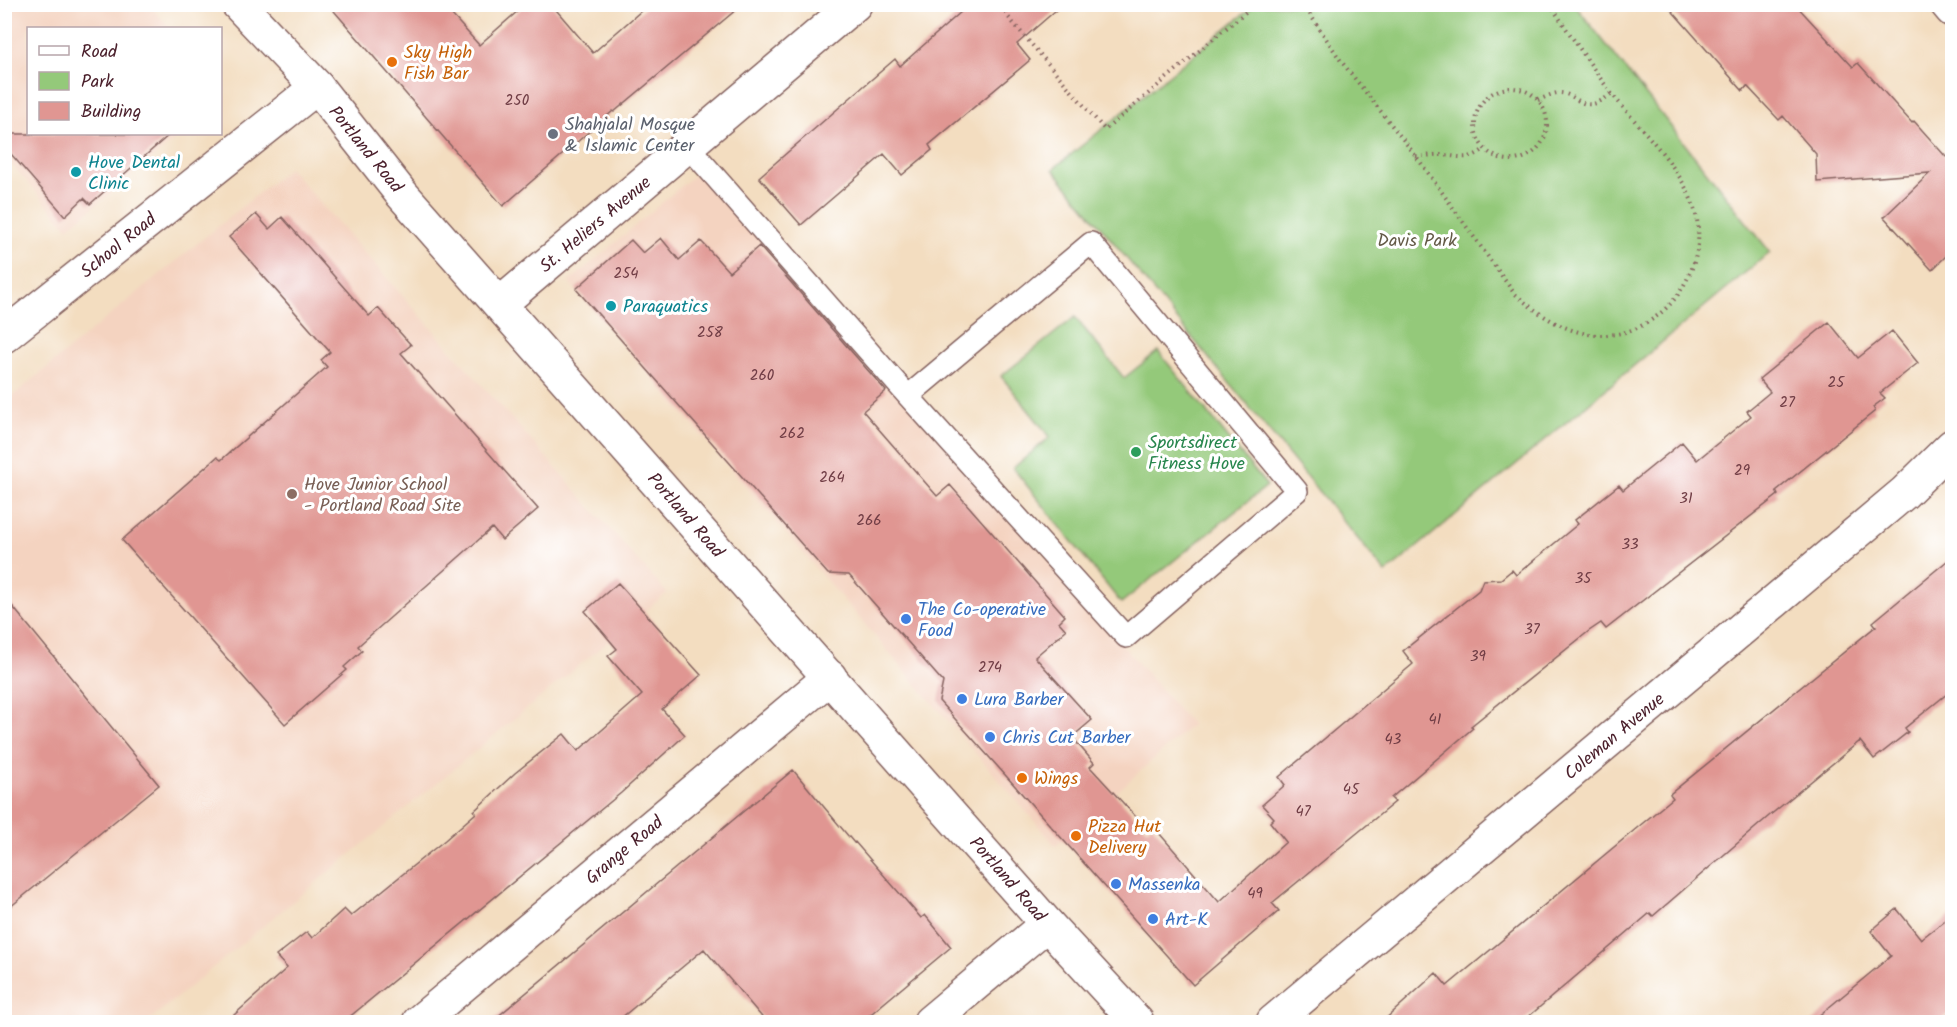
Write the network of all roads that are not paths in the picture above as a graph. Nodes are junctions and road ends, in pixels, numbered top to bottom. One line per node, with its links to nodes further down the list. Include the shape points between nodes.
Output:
1 (238, 4): 5 (street, Portland Road)
2 (855, 4): 6 (street, St. Heliers Avenue)
3 (1947, 4): 4 (street)
4 (1953, 10)
5 (317, 87): 7 (street, Portland Road, via 400,192); 8 (street, School Road)
6 (688, 146): 7 (street, St. Heliers Avenue); 9 (lane)
7 (500, 304): 11 (street, Portland Road)
8 (4, 336)
9 (908, 396): 9 (lane, via 1091,243 1297,491 1126,637)
10 (1953, 446): 16 (street, Coleman Avenue, via 1894,500)
11 (830, 677): 12 (street, Portland Road); 13 (street, Grange Road)
12 (1047, 924): 14 (street); 15 (street, Portland Road)
13 (419, 1023)
14 (930, 1023)
15 (1137, 1023)
16 (1273, 1023)

